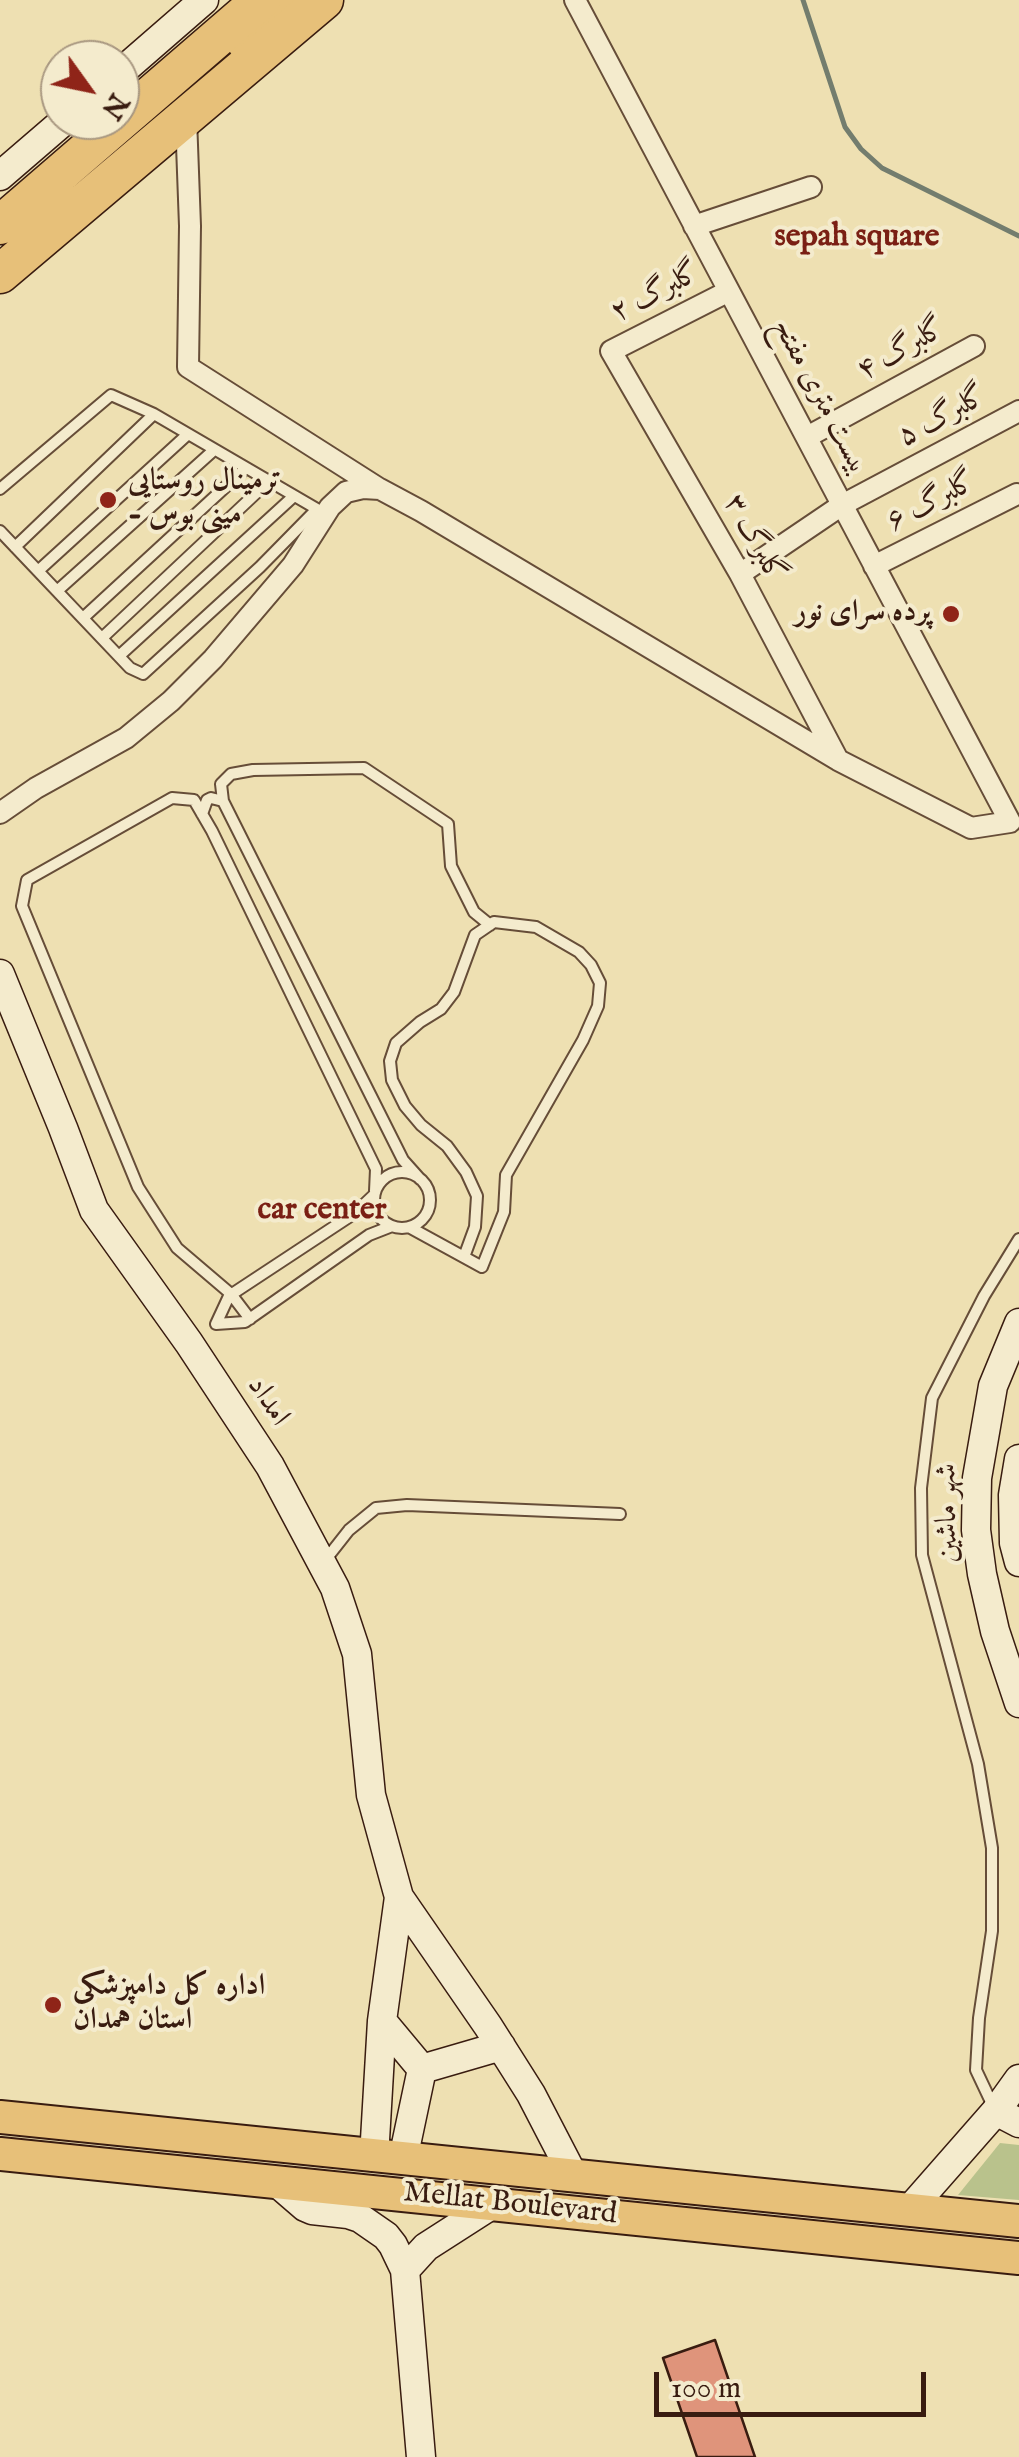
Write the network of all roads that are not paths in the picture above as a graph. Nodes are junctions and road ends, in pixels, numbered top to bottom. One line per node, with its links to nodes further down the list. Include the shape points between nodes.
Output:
1 (262, 0): 5 (highway)
2 (295, 0): 9 (main road, via 162,114)
3 (324, 0): 7 (highway)
4 (574, 0): 13 (street, بیست متری مفتح)
5 (207, 14): 6 (street); 12 (highway)
6 (140, 59)
7 (186, 118): 9 (highway); 25 (street, via 188,367)
8 (42, 140): 10 (street)
9 (124, 170): 14 (highway)
10 (0, 176)
11 (811, 187): 13 (street, گلبرگ ۲)
12 (3, 216)
13 (694, 226): 15 (street, بیست متری مفتح)
14 (0, 274)
15 (729, 291): 17 (street, گلبرگ ۲); 21 (street, بیست متری مفتح)
16 (974, 346): 21 (street, گلبرگ ۴)
17 (611, 350): 34 (street, گلبرگ ۳)
18 (1019, 411): 29 (street, گلبرگ ۵)
19 (154, 414): 20 (lane); 26 (lane, via 111,395); 31 (lane)
20 (188, 436): 22 (lane); 33 (lane)
21 (806, 437): 29 (street, بیست متری مفتح)
22 (214, 450): 23 (lane); 35 (lane)
23 (246, 468): 24 (lane); 36 (lane)
24 (269, 481): 28 (lane); 37 (lane)
25 (380, 489): 39 (street); 41 (street, via 346,492 330,507 293,565 171,701 126,738)
26 (0, 490)
27 (1017, 494): 32 (street, گلبرگ ۶)
28 (294, 496): 38 (lane); 38 (lane, via 317,509 260,568 143,674)
29 (842, 505): 32 (street, بیست متری مفتح); 34 (street, گلبرگ ۵)
30 (0, 532): 31 (lane)
31 (15, 547): 33 (lane)
32 (874, 566): 39 (street, بیست متری مفتح, via 1010,822 971,828)
33 (38, 570): 35 (lane)
34 (740, 574): 39 (street, گلبرگ ۳)
35 (57, 591): 36 (lane)
36 (83, 618): 37 (lane)
37 (102, 638): 38 (lane)
38 (119, 656)
39 (838, 760)
40 (223, 801): 42 (lane, via 207,800); 43 (lane, via 221,784 231,774 364,768 448,824 450,866 474,912); 45 (lane, via 403,1160)
41 (0, 813)
42 (202, 814): 46 (lane, via 376,1168); 51 (lane, via 194,800 172,798 27,880 22,906 138,1188 177,1248)
43 (490, 925): 50 (lane, via 475,936 454,992 396,1043 390,1060 405,1106 447,1146 478,1196); 50 (lane, via 512,922 557,937 591,965 600,984 583,1040 506,1174 504,1212 482,1267)
44 (0, 974): 55 (street, امداد, via 94,1210)
45 (420, 1179): 46 (lane, via 394,1173); 48 (lane, via 429,1193 428,1210)
46 (375, 1193): 47 (lane, via 378,1214); 51 (lane)
47 (392, 1226): 48 (lane); 52 (lane)
48 (409, 1227): 50 (lane)
49 (1019, 1238): 67 (lane, via 932,1398 921,1488 922,1555 978,1764 992,1848 992,1931 976,2070)
50 (464, 1257)
51 (232, 1294): 52 (lane); 54 (lane)
52 (250, 1319): 54 (lane)
53 (1019, 1323): 60 (street, شهر ماشین, via 992,1386 976,1530 994,1631)
54 (216, 1324): 55 (lane)
55 (189, 1342): 59 (street, امداد, via 270,1466)
56 (1019, 1459): 58 (street, via 1013,1495)
57 (620, 1514): 59 (lane, via 376,1508)
58 (1019, 1562)
59 (322, 1564): 61 (street, امداد, via 356,1654 371,1795)
60 (1019, 1703)
61 (400, 1897): 62 (street); 63 (street)
62 (382, 2022): 64 (street); 69 (street)
63 (501, 2046): 64 (street); 70 (street)
64 (422, 2069): 69 (street)
65 (1019, 2079): 67 (street)
66 (0, 2117): 69 (main road, Mellat Boulevard)
67 (1008, 2117): 74 (street)
68 (0, 2154): 71 (main road, Mellat Boulevard)
69 (389, 2158): 70 (main road, Mellat Boulevard); 72 (main road)
70 (572, 2175): 74 (main road, Mellat Boulevard)
71 (276, 2182): 72 (main road, Mellat Boulevard); 77 (street, via 305,2207 348,2214 373,2227 393,2245)
72 (387, 2192): 73 (main road, Mellat Boulevard)
73 (492, 2204): 76 (main road, Mellat Boulevard); 77 (street, via 426,2247)
74 (910, 2210): 75 (main road, Mellat Boulevard)
75 (1019, 2221)
76 (1019, 2258)
77 (405, 2270): 78 (street)
78 (421, 2457)

